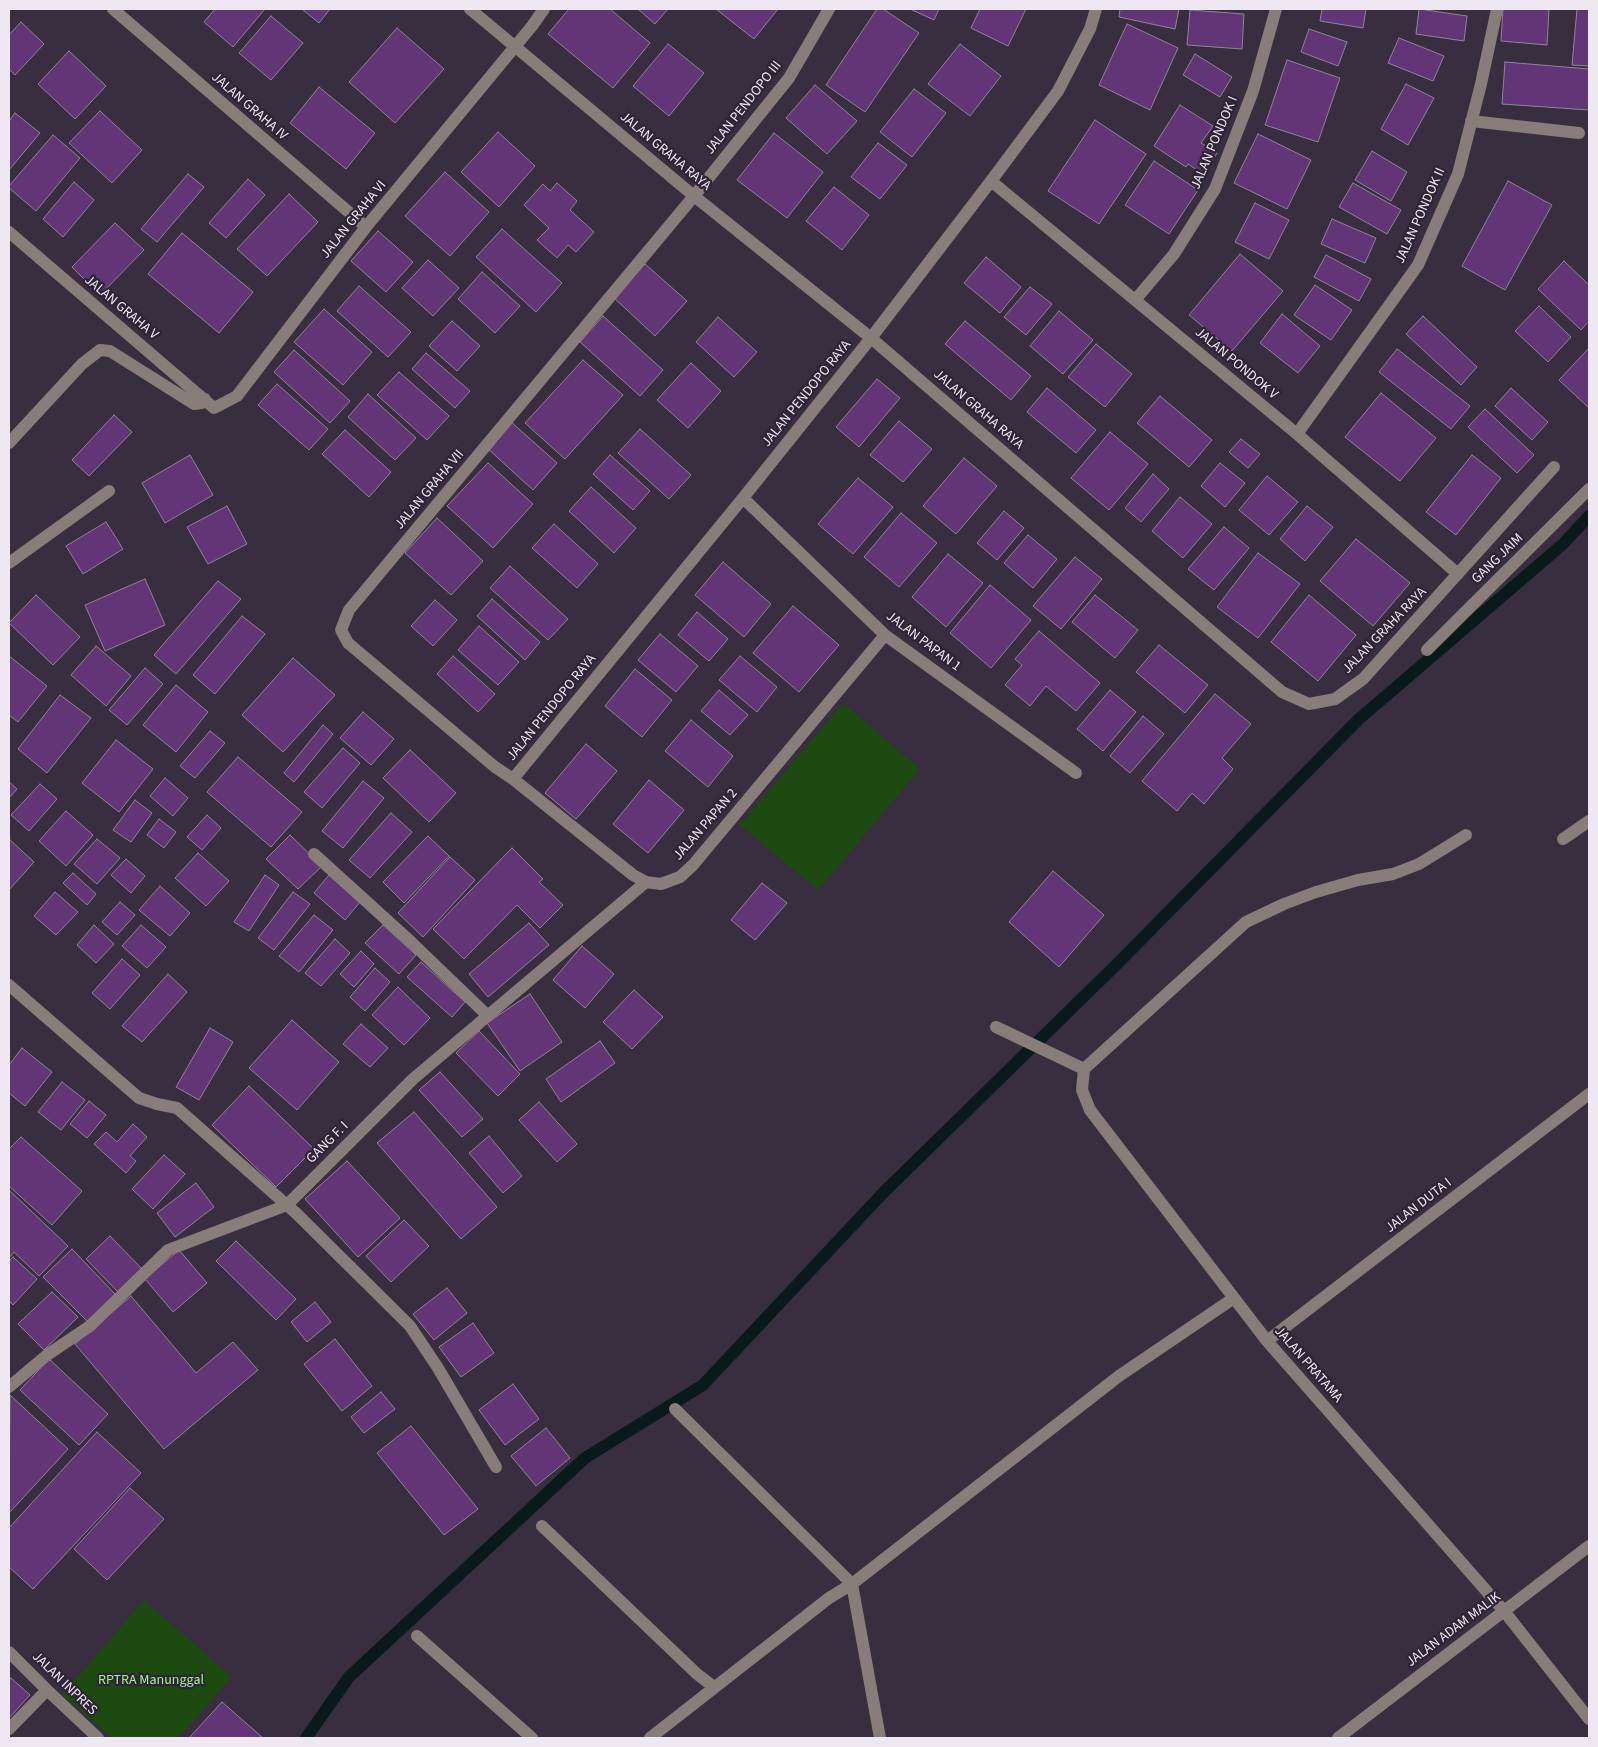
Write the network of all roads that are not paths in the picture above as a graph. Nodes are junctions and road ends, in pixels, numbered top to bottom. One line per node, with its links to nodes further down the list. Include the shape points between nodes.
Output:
1 (113, 9): 13 (street, JALAN GRAHA IV)
2 (470, 9): 8 (street, JALAN GRAHA RAYA)
3 (544, 9): 8 (street, JALAN GRAHA VI)
4 (829, 9): 12 (street, JALAN PENDOPO III, via 789,78)
5 (1096, 9): 11 (street, JALAN PENDOPO RAYA, via 1090,29 1058,91)
6 (1276, 9): 15 (street, JALAN PONDOK I, via 1253,91 1215,189 1174,254)
7 (1497, 9): 9 (street, JALAN PONDOK II)
8 (515, 47): 12 (street, JALAN GRAHA RAYA); 13 (street, JALAN GRAHA VI)
9 (1471, 120): 10 (street); 18 (street, JALAN PONDOK II, via 1458,174 1418,265)
10 (1578, 133)
11 (991, 181): 15 (street, JALAN PONDOK V); 16 (street, JALAN PENDOPO RAYA)
12 (694, 196): 16 (street, JALAN GRAHA RAYA); 29 (street, JALAN GRAHA VII, via 349,610 341,630 348,643)
13 (366, 228): 17 (street, JALAN GRAHA VI, via 237,396)
14 (9, 232): 17 (street, JALAN GRAHA V)
15 (1136, 299): 18 (street, JALAN PONDOK V)
16 (871, 338): 23 (street, JALAN PENDOPO RAYA); 25 (street, JALAN GRAHA RAYA, via 1282,692 1309,704 1335,699 1363,678)
17 (209, 403): 19 (street, via 194,404 110,351 100,350 82,364)
18 (1297, 434): 25 (street, JALAN PONDOK V)
19 (9, 443)
20 (1554, 468): 25 (street, JALAN GRAHA RAYA)
21 (1589, 489): 27 (street, GANG JAIM)
22 (109, 491): 24 (street)
23 (743, 498): 26 (street, JALAN PAPAN 1); 29 (street, JALAN PENDOPO RAYA)
24 (9, 563)
25 (1458, 574)
26 (885, 635): 28 (street, JALAN PAPAN 1); 34 (street, JALAN PAPAN 2, via 693,865 680,877 661,884)
27 (1427, 650)
28 (1076, 773)
29 (514, 779): 34 (street)
30 (1589, 821): 32 (street)
31 (1466, 835): 38 (street, via 1419,864 1393,874 1316,892 1246,922)
32 (1563, 839)
33 (314, 854): 36 (street)
34 (646, 882): 36 (street, GANG F. I)
35 (9, 986): 40 (street, via 139,1098 177,1108)
36 (488, 1016): 40 (street, GANG F. I, via 413,1079)
37 (996, 1027): 38 (street)
38 (1084, 1069): 41 (street, JALAN PRATAMA, via 1082,1090 1090,1110)
39 (1589, 1094): 42 (street, JALAN DUTA I)
40 (287, 1205): 43 (street, GANG F. I, via 168,1250 90,1326 47,1355); 45 (street, via 410,1326)
41 (1234, 1298): 42 (street, JALAN PRATAMA); 48 (street, via 1119,1376)
42 (1267, 1341): 49 (street, JALAN PRATAMA)
43 (9, 1387)
44 (675, 1409): 48 (street)
45 (496, 1467)
46 (542, 1526): 52 (street)
47 (1589, 1546): 49 (street, JALAN ADAM MALIK)
48 (852, 1584): 52 (street, via 829,1598); 59 (street)
49 (1504, 1611): 54 (street, JALAN PRATAMA); 60 (street, JALAN ADAM MALIK)
50 (417, 1636): 57 (street)
51 (9, 1652): 53 (street, JALAN INPRES)
52 (714, 1687): 58 (street)
53 (46, 1690): 55 (street); 56 (street, JALAN INPRES)
54 (1589, 1720)
55 (9, 1729)
56 (98, 1738)
57 (532, 1738)
58 (650, 1738)
59 (880, 1738)
60 (1338, 1738)

